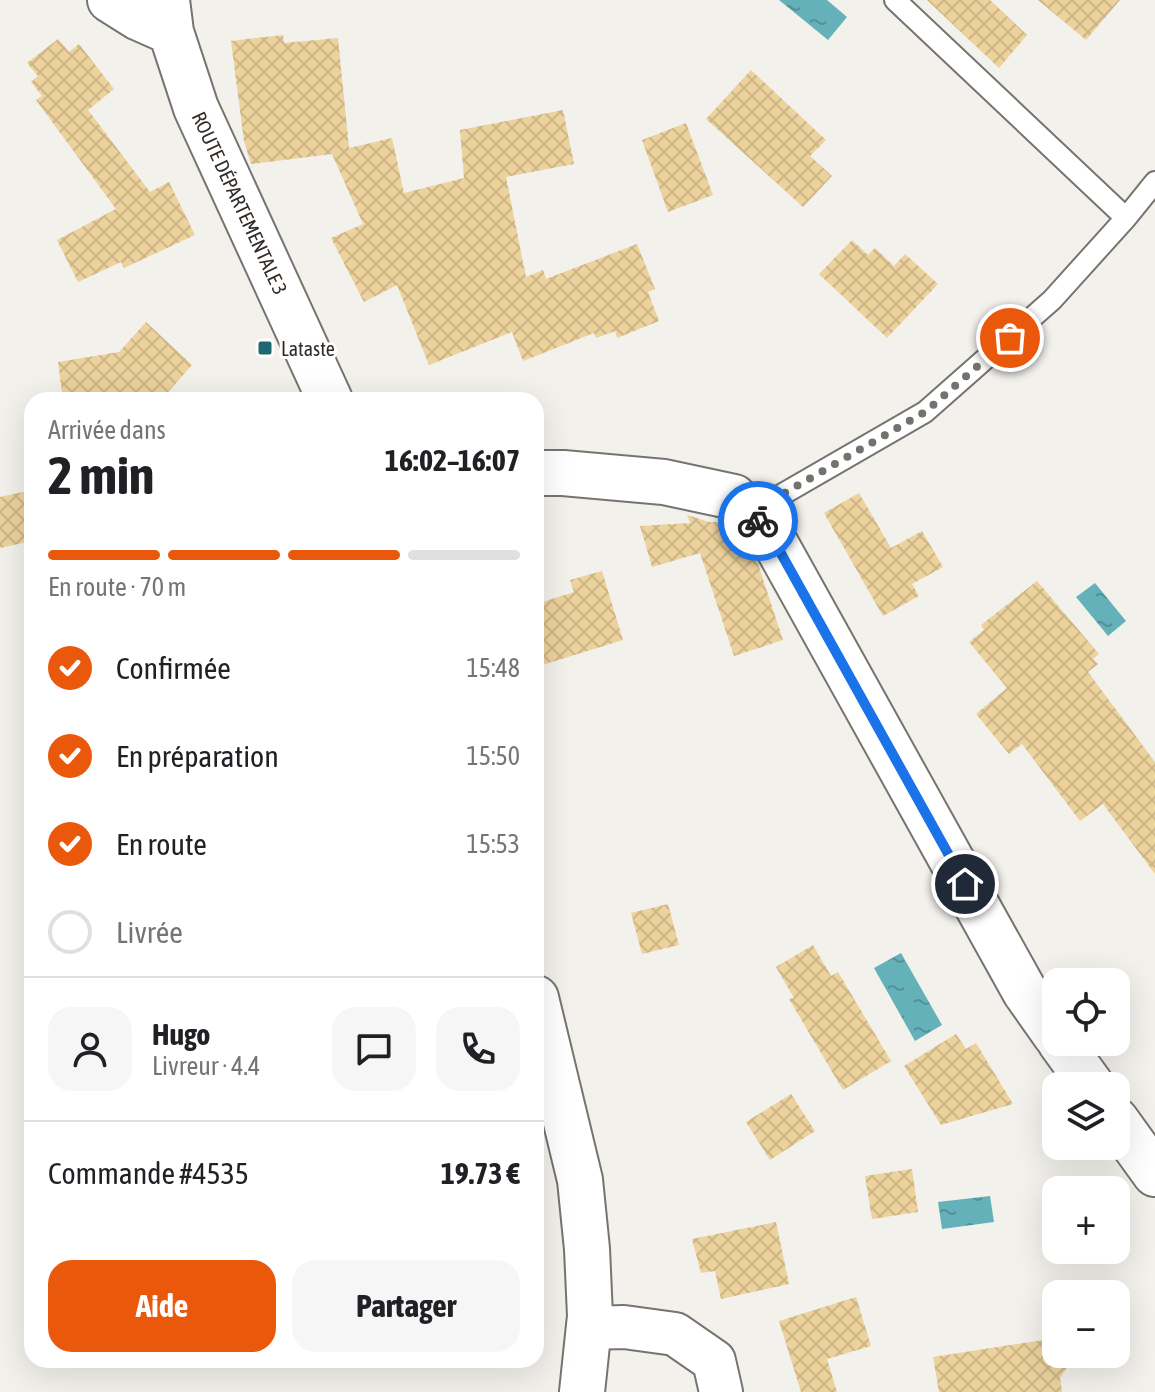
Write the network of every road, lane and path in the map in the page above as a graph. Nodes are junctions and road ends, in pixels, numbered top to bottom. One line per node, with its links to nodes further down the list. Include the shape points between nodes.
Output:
1 (110, 0): 3 (street, via 137,17)
2 (895, 0): 5 (lane)
3 (169, 16): 6 (street, ROUTE DÉPARTEMENTALE 3, via 196,108)
4 (1155, 182): 5 (lane)
5 (1126, 218): 8 (lane, via 1052,300 925,412 776,498)
6 (326, 392)
7 (544, 473): 8 (street, via 664,482)
8 (734, 497): 9 (street, via 768,530)
9 (1042, 1016)
10 (544, 1031): 13 (street, via 580,1180)
11 (1130, 1139): 12 (street)
12 (1155, 1174)
13 (588, 1328): 14 (street); 15 (street, via 675,1334 714,1361)
14 (582, 1392)
15 (721, 1392)

